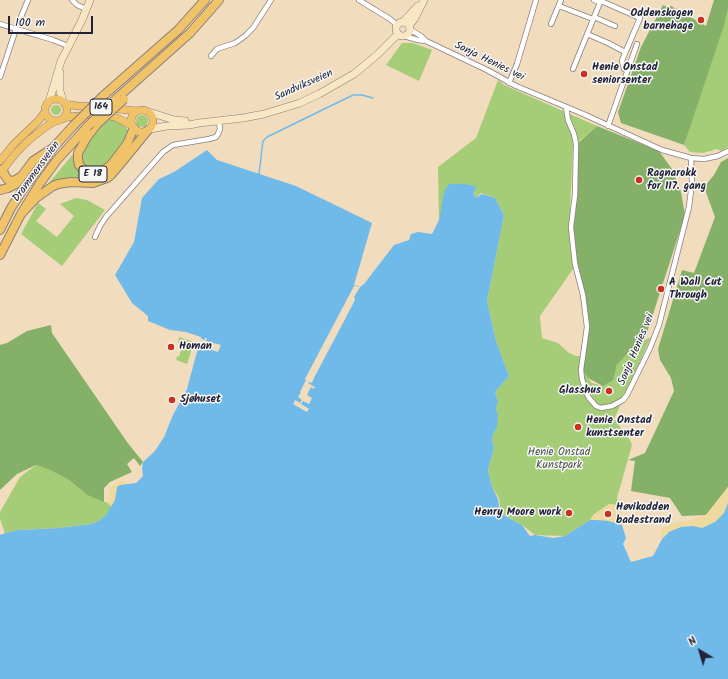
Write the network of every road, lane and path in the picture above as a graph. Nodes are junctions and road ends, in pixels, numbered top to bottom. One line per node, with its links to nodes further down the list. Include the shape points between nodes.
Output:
1 (28, 0): 20 (street)
2 (72, 0): 14 (street)
3 (90, 0): 14 (main road)
4 (205, 0): 47 (highway, Drammensveien, bridge, via 178,30 103,96)
5 (219, 0): 33 (highway, E 18, via 190,33 129,88)
6 (271, 0): 27 (street, via 245,36 235,43 216,49)
7 (359, 0): 18 (street, Sonja Henies vei)
8 (424, 0): 18 (main road, Sandviksveien)
9 (536, 0): 32 (street)
10 (561, 0): 13 (street)
11 (594, 0): 12 (street)
12 (601, 1): 15 (street); 26 (street, via 640,18)
13 (559, 6): 15 (street); 17 (street)
14 (86, 9): 25 (main road)
15 (594, 18): 19 (street); 21 (street)
16 (0, 24): 20 (street)
17 (551, 24)
18 (405, 26): 22 (main road, Sandviksveien, via 408,33); 22 (main road, via 396,30); 23 (street, Sonja Henies vei)
19 (615, 26)
20 (16, 29): 25 (street); 31 (street)
21 (587, 34): 26 (street); 29 (street)
22 (401, 35): 23 (street, Sonja Henies vei); 42 (main road, Sandviksveien, via 365,66 319,94 264,114)
23 (426, 41): 32 (street, Sonja Henies vei, via 488,70)
24 (637, 44): 30 (street)
25 (68, 46): 28 (main road)
26 (625, 52): 30 (street, via 622,61 624,69)
27 (211, 56)
28 (60, 67): 34 (main road); 35 (main road, via 60,91)
29 (573, 69)
30 (628, 70): 44 (street)
31 (0, 77)
32 (509, 83): 36 (street, Sonja Henies vei)
33 (121, 99): 45 (highway, E 18, bridge, via 87,137 78,153 80,165 90,174 104,171 127,144); 53 (highway, Drammensveien / E 18, bridge, via 87,127 57,160)
34 (49, 102): 35 (main road, 164, via 56,100); 38 (main road)
35 (64, 103): 37 (main road, 164); 40 (main road, via 67,112)
36 (566, 107): 44 (street, Sonja Henies vei); 49 (street, Sonja Henies vei, via 576,144 575,194 571,227 587,327 582,379 589,398 601,408 612,406 627,395 659,325 689,207)
37 (137, 111): 39 (main road, 164); 45 (main road, via 132,116)
38 (46, 112): 41 (main road, via 49,118); 50 (main road, via 14,144)
39 (149, 112): 43 (main road, Sandviksveien, via 174,120); 46 (main road, via 153,124)
40 (64, 118): 41 (main road, 164); 45 (main road, 164, via 97,114 118,118)
41 (56, 121): 50 (main road, 164, via 28,140)
42 (219, 121): 43 (main road, Sandviksveien); 55 (street, via 220,129 216,137 173,145 163,152 106,217)
43 (199, 123): 46 (main road, Sandviksveien)
44 (608, 126): 49 (street, Sonja Henies vei, via 662,150)
45 (133, 127): 46 (main road, 164, via 140,132)
46 (149, 130): 53 (highway, E 18, via 107,178 93,183 71,182 52,186)
47 (54, 148): 51 (highway, via 34,161); 54 (highway, Drammensveien, via 24,188)
48 (728, 151): 49 (street, via 706,159)
49 (691, 158)
50 (1, 168): 51 (highway, via 8,180 14,181)
51 (20, 177): 52 (highway, via 12,186)
52 (0, 190)
53 (21, 214): 56 (highway, Drammensveien / E 18)
54 (0, 230)
55 (95, 237)
56 (0, 255)

